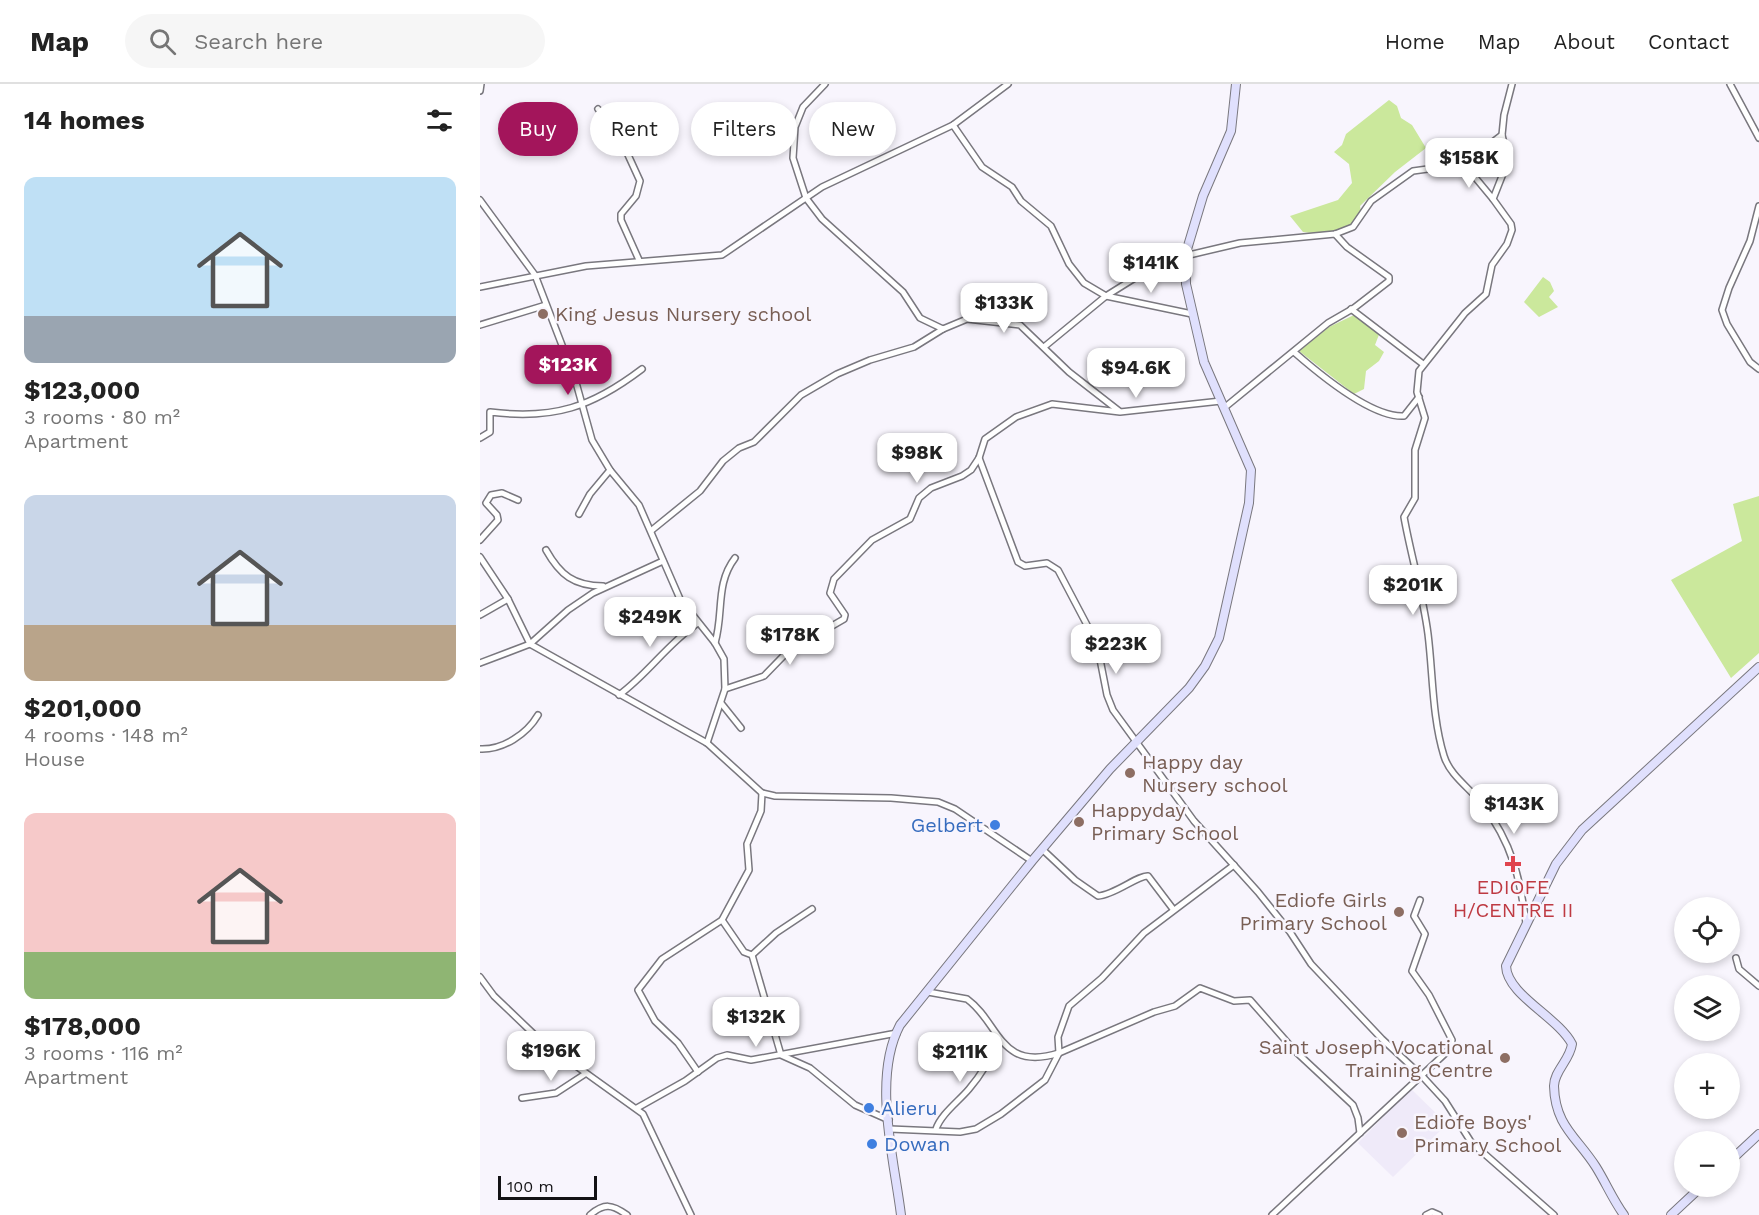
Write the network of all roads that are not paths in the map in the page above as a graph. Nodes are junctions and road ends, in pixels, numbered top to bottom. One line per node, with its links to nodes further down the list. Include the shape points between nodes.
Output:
1 (481, 84): 7 (street)
2 (825, 84): 13 (street, via 803,107 795,127 793,158)
3 (1008, 84): 8 (street)
4 (1236, 84): 18 (street, via 1231,131 1203,196)
5 (1512, 84): 9 (street)
6 (1730, 84): 10 (street)
7 (480, 91)
8 (953, 125): 13 (street, via 842,176); 22 (street, via 982,167 1012,187 1021,201 1051,226 1079,278)
9 (1502, 135): 12 (street); 14 (street, via 1508,161)
10 (1759, 138)
11 (629, 156): 19 (street, via 640,181 621,220)
12 (1464, 164): 14 (street); 17 (street, via 1413,171 1371,201 1353,227)
13 (807, 198): 19 (street, via 722,255); 27 (street, via 822,219 903,292 920,318)
14 (1492, 199): 30 (street, via 1512,230 1492,265 1489,289)
15 (480, 201): 20 (street)
16 (1759, 206): 32 (street, via 1750,242 1722,310 1750,362)
17 (1335, 234): 18 (street, via 1240,243); 24 (street, via 1389,278)
18 (1185, 256): 22 (street, via 1170,256); 25 (street)
19 (639, 260): 20 (street)
20 (535, 275): 21 (street); 23 (street)
21 (480, 287)
22 (1106, 296): 25 (street); 28 (street)
23 (546, 305): 26 (street); 35 (street)
24 (1350, 309): 29 (street, via 1328,322); 30 (street)
25 (1191, 314): 34 (street, via 1204,362)
26 (480, 325)
27 (943, 329): 28 (street, via 967,319 1014,323); 42 (street, via 914,347 870,360 807,390 754,442 731,453 700,491)
28 (1044, 347): 36 (street, via 1068,372)
29 (1294, 352): 33 (street, via 1335,387 1396,415 1404,416); 34 (street)
30 (1423, 364): 33 (street, via 1419,371)
31 (642, 369): 35 (street, via 602,397)
32 (1759, 369)
33 (1419, 397): 72 (street, via 1425,418 1415,450 1415,498 1404,517 1428,634 1441,742 1451,770 1491,816 1513,859 1520,878)
34 (1222, 404): 36 (street); 61 (street, via 1251,470 1251,488 1219,638 1189,688)
35 (581, 405): 37 (street, via 542,413 490,412 490,432); 39 (street, via 592,440)
36 (1120, 412): 38 (street, via 1052,404 1038,408 1008,420 994,431 985,439)
37 (480, 438)
38 (979, 458): 56 (street, via 962,476 924,494 910,519 878,534 834,579 830,593 844,619 798,641 764,676); 61 (street, via 1018,562 1025,566 1047,563 1058,570 1097,644 1109,700)
39 (610, 470): 41 (street); 42 (street, via 635,499)
40 (518, 500): 43 (street, via 502,492 490,495 486,503 498,520)
41 (579, 514)
42 (652, 530): 47 (street)
43 (480, 540)
44 (546, 550): 48 (street, via 556,567 571,579 586,586)
45 (480, 557): 49 (street)
46 (735, 558): 52 (street, via 723,578)
47 (663, 561): 48 (street); 51 (street, via 680,599)
48 (605, 586): 53 (street, via 568,610)
49 (507, 599): 50 (street); 53 (street)
50 (480, 615)
51 (698, 623): 52 (street); 57 (street, via 671,642 643,677)
52 (716, 643): 56 (street, via 726,667)
53 (530, 645): 54 (street); 57 (street)
54 (480, 663)
55 (1759, 667): 72 (street, via 1581,830 1556,864)
56 (725, 689): 58 (street)
57 (619, 695): 62 (street)
58 (721, 703): 60 (street); 62 (street)
59 (538, 715): 63 (street, via 526,732 488,750)
60 (741, 728)
61 (1135, 741): 65 (street); 67 (street, via 1194,821)
62 (706, 742): 64 (street)
63 (480, 749)
64 (762, 793): 66 (street, via 938,802 955,809); 71 (street, via 761,811 747,844 749,870)
65 (1042, 849): 66 (street); 70 (street, via 1098,896 1122,890 1148,876)
66 (1032, 861): 77 (street)
67 (1234, 865): 70 (street); 84 (street, via 1290,932 1311,964)
68 (1420, 900): 84 (street, via 1414,916 1425,934 1412,971 1429,995 1452,1045)
69 (812, 909): 73 (street)
70 (1173, 909): 80 (street, via 1069,1006 1058,1037)
71 (722, 920): 73 (street, via 744,952); 82 (street, via 663,959 638,990 655,1021 678,1043)
72 (1526, 923): 102 (street, via 1506,966 1506,976 1567,1034 1572,1044 1571,1054 1554,1086 1562,1123 1597,1168)
73 (752, 955): 81 (street)
74 (1737, 963): 76 (street)
75 (480, 977): 83 (street, via 525,1028)
76 (1759, 986)
77 (928, 992): 78 (street); 79 (street, via 971,1001)
78 (897, 1033): 81 (street); 87 (street, via 887,1073)
79 (999, 1040): 80 (street, via 1032,1057); 89 (street, via 980,1074)
80 (1059, 1053): 89 (street, via 1045,1080 1001,1114 976,1129); 90 (street, via 1166,1010 1200,988 1234,1001 1250,999 1294,1050 1353,1106)
81 (782, 1056): 82 (street, via 751,1060 727,1055); 87 (street, via 810,1068 855,1105)
82 (698, 1072): 86 (street)
83 (585, 1074): 85 (street, via 556,1093); 86 (street)
84 (1422, 1076): 90 (street); 101 (street, via 1445,1101 1471,1142)
85 (522, 1098)
86 (637, 1108): 96 (street, via 647,1120)
87 (889, 1120): 88 (street)
88 (890, 1129): 89 (street); 97 (street)
89 (936, 1129)
90 (1360, 1133): 98 (street)
91 (1759, 1134): 92 (street)
92 (1740, 1152)
93 (1690, 1197): 103 (street)
94 (590, 1215): 95 (street, via 601,1206 610,1205)
95 (627, 1215)
96 (691, 1215)
97 (901, 1215)
98 (1272, 1215)
99 (1426, 1215): 100 (street)
100 (1439, 1215)
101 (1554, 1215)
102 (1624, 1215)
103 (1671, 1215)

